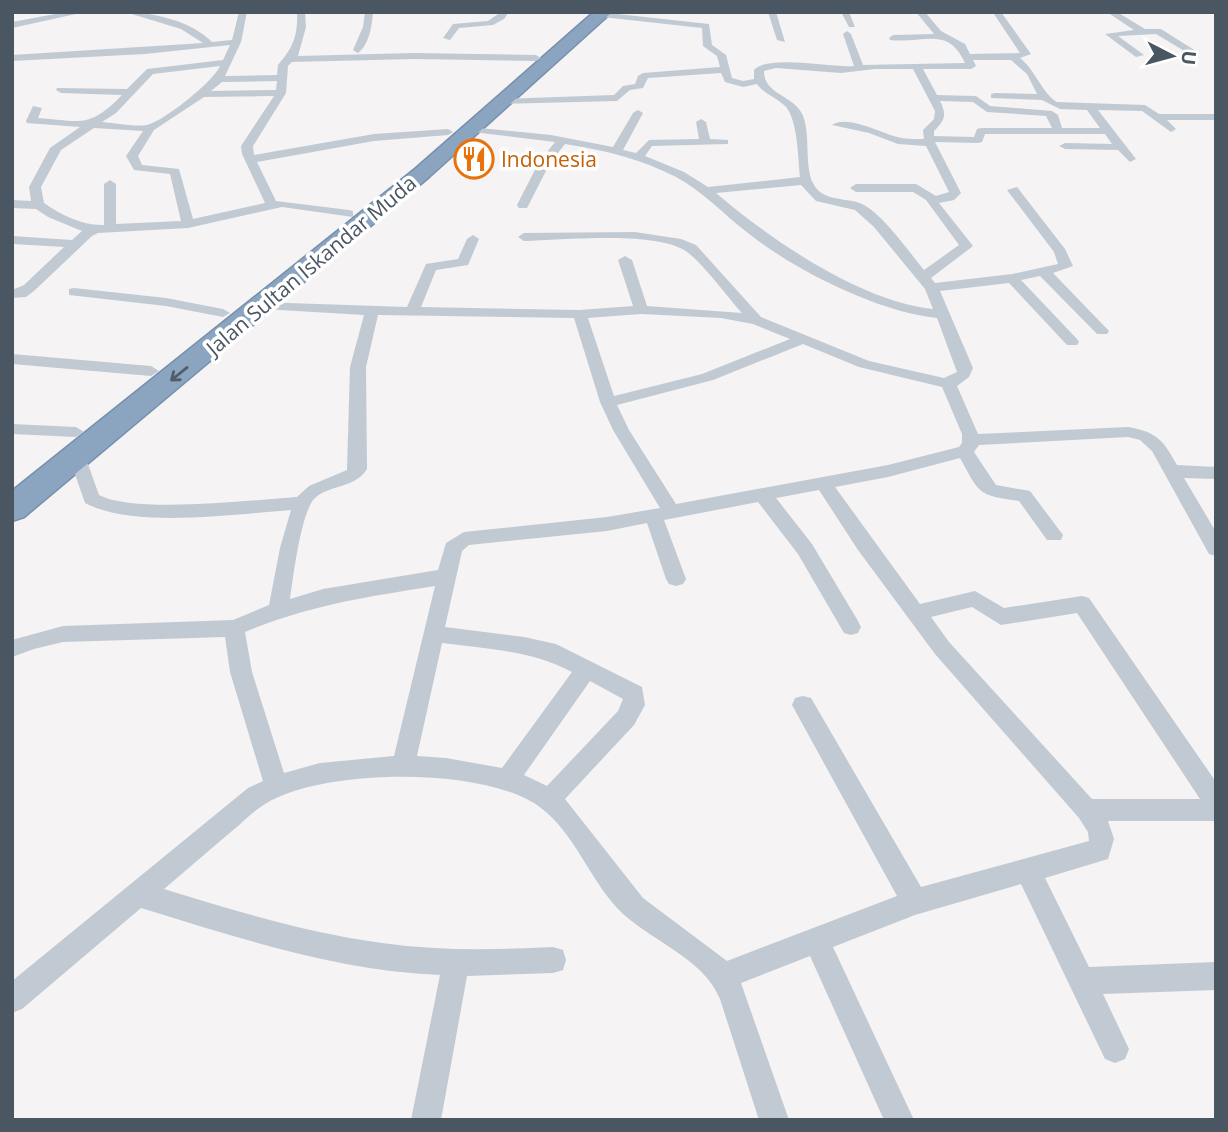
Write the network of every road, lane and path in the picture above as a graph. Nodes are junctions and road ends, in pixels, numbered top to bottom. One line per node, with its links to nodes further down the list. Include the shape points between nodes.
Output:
1 (81, 12): 13 (street)
2 (129, 12): 20 (street, via 193,31)
3 (243, 12): 19 (street)
4 (301, 12): 27 (street, via 302,27)
5 (369, 12): 21 (street)
6 (505, 12): 16 (street, via 493,23 456,26)
7 (772, 12): 18 (street)
8 (845, 12): 31 (street)
9 (920, 12): 15 (street)
10 (1111, 12): 14 (street)
11 (599, 13): 28 (highway, Jalan Sultan Iskandar Muda); 32 (street, via 707,27 707,44 721,55); 44 (highway, Jalan Sultan Iskandar Muda)
12 (998, 14): 25 (street, via 1027,52)
13 (12, 25)
14 (1144, 32): 22 (street, via 1158,31); 23 (street, via 1109,34)
15 (942, 36): 17 (street); 24 (street, via 958,43)
16 (447, 38)
17 (893, 38)
18 (782, 40)
19 (236, 41): 20 (street); 29 (street)
20 (209, 44): 26 (street)
21 (358, 50)
22 (1194, 53)
23 (1139, 55)
24 (969, 57): 25 (street); 30 (street, via 972,64 967,67)
25 (1013, 57): 43 (street, via 1028,69)
26 (12, 58)
27 (293, 58): 28 (street); 33 (street, via 283,65)
28 (536, 58): 58 (highway, Jalan Sultan Iskandar Muda)
29 (226, 63): 34 (street); 38 (street, via 154,70)
30 (917, 67): 31 (street, via 893,72); 39 (street)
31 (861, 68): 35 (street, via 768,66 759,70)
32 (724, 70): 35 (street, via 731,82); 44 (street, via 646,75 639,86 627,88 617,98)
33 (282, 78): 34 (street); 40 (street)
34 (219, 79): 41 (street)
35 (759, 81): 69 (street, via 797,114)
36 (967, 88): 39 (street)
37 (61, 90): 38 (street)
38 (130, 92): 52 (street)
39 (930, 92): 60 (street, via 940,116 928,130); 60 (street, via 976,99 987,108 1048,113 1058,131 981,131 978,141)
40 (281, 93): 41 (street); 66 (street, via 247,146)
41 (202, 94): 53 (street)
42 (995, 96): 43 (street)
43 (1042, 97): 45 (street, via 1060,106)
44 (504, 102): 54 (highway, Jalan Sultan Iskandar Muda)
45 (1090, 107): 48 (street, via 1145,108); 57 (street)
46 (37, 108): 52 (street, via 30,121)
47 (638, 113): 65 (street)
48 (1157, 117): 49 (street); 55 (street)
49 (1216, 117)
50 (701, 122): 62 (street)
51 (837, 125): 60 (street, via 871,130 898,141)
52 (93, 126): 53 (street); 77 (street, via 56,148 35,187)
53 (150, 128): 80 (street, via 132,156 135,166 176,171)
54 (474, 129): 59 (street); 93 (highway, Jalan Sultan Iskandar Muda)
55 (1171, 129)
56 (1066, 130): 57 (street)
57 (1108, 131): 64 (street)
58 (448, 132): 66 (street, via 376,135); 79 (highway, Jalan Sultan Iskandar Muda)
59 (562, 140): 65 (street); 78 (street)
60 (930, 141): 74 (street, via 956,192)
61 (724, 142): 62 (street)
62 (705, 143): 67 (street, via 649,144)
63 (1065, 146): 64 (street)
64 (1121, 147): 68 (street)
65 (616, 152): 67 (street)
66 (251, 159): 76 (street)
67 (637, 159): 73 (street, via 679,173)
68 (1130, 159)
69 (804, 180): 73 (street); 90 (street, via 820,198 859,207)
70 (110, 184): 81 (street)
71 (856, 188): 74 (street, via 916,188)
72 (1013, 190): 88 (street, via 1063,258 1064,268)
73 (705, 191): 99 (street, via 770,244 863,293 908,310)
74 (932, 199): 90 (street, via 966,246)
75 (12, 204): 77 (street)
76 (272, 204): 79 (street, via 293,203); 80 (street)
77 (39, 205): 82 (street)
78 (523, 205)
79 (349, 215): 97 (highway, Jalan Sultan Iskandar Muda)
80 (188, 225): 81 (street)
81 (110, 228): 82 (street)
82 (92, 230): 86 (street)
83 (524, 237): 100 (street, via 679,241 691,247)
84 (473, 239): 96 (street, via 463,262 432,267)
85 (12, 240): 86 (street)
86 (75, 244): 92 (street, via 29,288)
87 (625, 260): 95 (street)
88 (1045, 272): 89 (street); 101 (street)
89 (1012, 278): 90 (street); 103 (street)
90 (928, 283): 99 (street)
91 (74, 292): 97 (street)
92 (12, 294)
93 (263, 305): 94 (street); 111 (highway, Jalan Sultan Iskandar Muda, one-way to 111)
94 (372, 310): 96 (street); 117 (street, via 358,368 358,469 349,478 312,492)
95 (641, 310): 98 (street); 100 (street)
96 (412, 311): 98 (street)
97 (223, 313): 105 (highway, Jalan Sultan Iskandar Muda)
98 (580, 314): 107 (street)
99 (943, 314): 106 (street, via 965,368 960,379)
100 (756, 320): 102 (street)
101 (1102, 331)
102 (802, 339): 106 (street, via 864,364); 107 (street, via 733,368)
103 (1072, 342)
104 (12, 359): 105 (street)
105 (151, 371): 109 (highway, Jalan Sultan Iskandar Muda)
106 (948, 383): 110 (street)
107 (608, 402): 119 (street)
108 (12, 429): 109 (street)
109 (76, 432): 114 (highway, Jalan Sultan Iskandar Muda)
110 (968, 445): 112 (street, via 1075,433 1138,433 1152,440); 115 (street); 120 (street, via 987,488 1024,495)
111 (78, 457): 117 (street, via 91,499 104,507 180,510); 118 (highway, Jalan Sultan Iskandar Muda)
112 (1172, 471): 113 (street); 121 (street)
113 (1216, 473)
114 (12, 482)
115 (824, 484): 116 (street); 125 (street)
116 (763, 495): 119 (street); 126 (street, via 805,549)
117 (302, 503): 124 (street)
118 (12, 509)
119 (662, 513): 122 (street, via 607,524 464,539 453,548); 123 (street)
120 (1054, 535)
121 (1216, 549)
122 (448, 576): 124 (street, via 335,594); 128 (street)
123 (676, 579)
124 (278, 610): 127 (street)
125 (916, 613): 136 (street, via 975,599 1001,617 1082,604); 137 (street, via 969,680)
126 (851, 627)
127 (234, 628): 129 (street, via 63,634); 134 (street, via 241,672)
128 (435, 634): 130 (street, via 524,645 556,653); 132 (street)
129 (12, 649)
130 (586, 669): 133 (street); 135 (street, via 631,692 634,705)
131 (803, 705): 141 (street)
132 (403, 766): 133 (street, via 449,768); 134 (street)
133 (507, 780): 135 (street)
134 (276, 784): 140 (street)
135 (549, 800): 145 (street, via 616,888)
136 (1216, 803)
137 (1087, 810): 138 (street); 139 (street, via 1101,835 1099,850)
138 (1216, 810)
139 (1028, 871): 141 (street); 147 (street)
140 (138, 894): 144 (street, via 266,932 361,953); 148 (street)
141 (915, 902): 142 (street)
142 (816, 939): 145 (street); 152 (street)
143 (553, 960): 144 (street)
144 (456, 962): 150 (street)
145 (723, 976): 151 (street)
146 (1216, 976): 147 (street)
147 (1082, 981): 149 (street)
148 (12, 999)
149 (1115, 1049)
150 (426, 1120)
151 (774, 1120)
152 (899, 1120)

